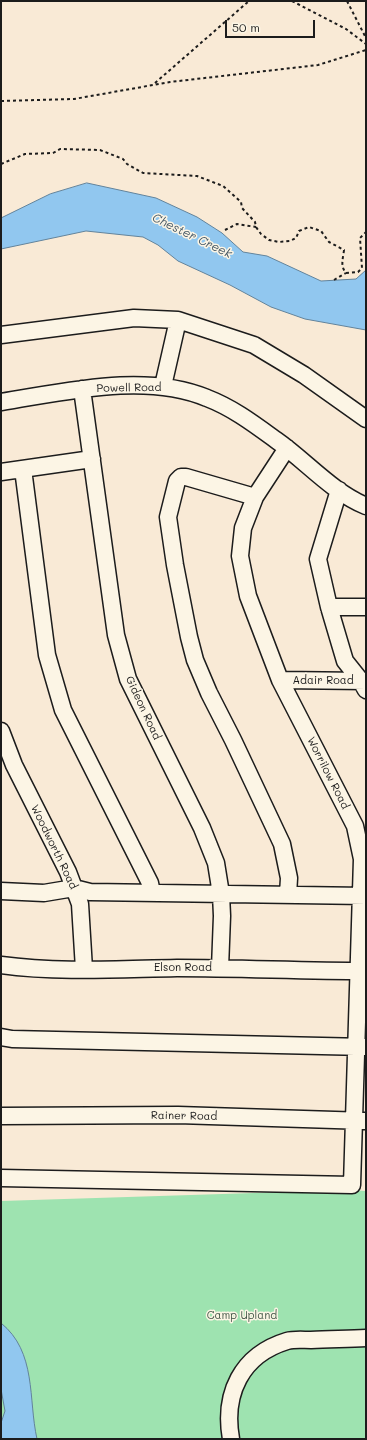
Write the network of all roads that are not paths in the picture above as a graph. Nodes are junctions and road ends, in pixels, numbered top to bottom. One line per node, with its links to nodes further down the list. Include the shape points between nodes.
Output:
1 (178, 320): 2 (street, via 134,318); 3 (street); 6 (street, via 254,344 304,375)
2 (1, 335)
3 (163, 386): 4 (street, Powell Road); 7 (street, Powell Road, via 206,397 240,414)
4 (82, 389): 5 (street, Powell Road); 8 (street, Gideon Road)
5 (1, 402)
6 (366, 419)
7 (287, 448): 11 (street, Powell Road); 12 (street, Worrilow Road)
8 (92, 459): 9 (street); 23 (street, Gideon Road, via 116,635 128,679 202,828 216,863)
9 (23, 469): 10 (street); 22 (street, via 47,655 61,703 150,883)
10 (1, 472)
11 (339, 490): 13 (street, Powell Road); 14 (street, via 318,559)
12 (255, 497): 16 (street, Worrilow Road, via 244,528 240,556 248,596); 24 (street, via 181,477 174,488 168,517 175,565 195,660 208,693 282,844 290,878)
13 (366, 506)
14 (329, 607): 15 (street); 17 (street, via 345,661)
15 (366, 607)
16 (280, 680): 17 (street, Adair Road); 19 (street, Worrilow Road)
17 (364, 684)
18 (1, 731): 20 (street, Woodworth Road, via 14,765)
19 (361, 826): 25 (street, Worrilow Road)
20 (74, 888): 21 (street, via 44,893); 22 (street, via 90,892); 28 (street, Woodworth Road, via 80,904)
21 (1, 891)
22 (152, 893): 23 (street)
23 (221, 894): 24 (street); 27 (street, Gideon Road)
24 (288, 895): 25 (street)
25 (364, 896): 29 (street, Worrilow Road)
26 (1, 965): 28 (street, Elson Road)
27 (220, 968): 28 (street, Elson Road); 29 (street, Elson Road)
28 (84, 969)
29 (363, 971): 31 (street, Worrilow Road)
30 (1, 1037): 31 (street)
31 (361, 1047): 33 (street, Worrilow Road)
32 (1, 1116): 33 (street, Rainer Road, via 178,1115)
33 (360, 1121): 34 (street, Worrilow Road, via 352,1185)
34 (1, 1178)
35 (366, 1338): 36 (street, via 288,1340 250,1360 233,1390 229,1409)
36 (231, 1439)

